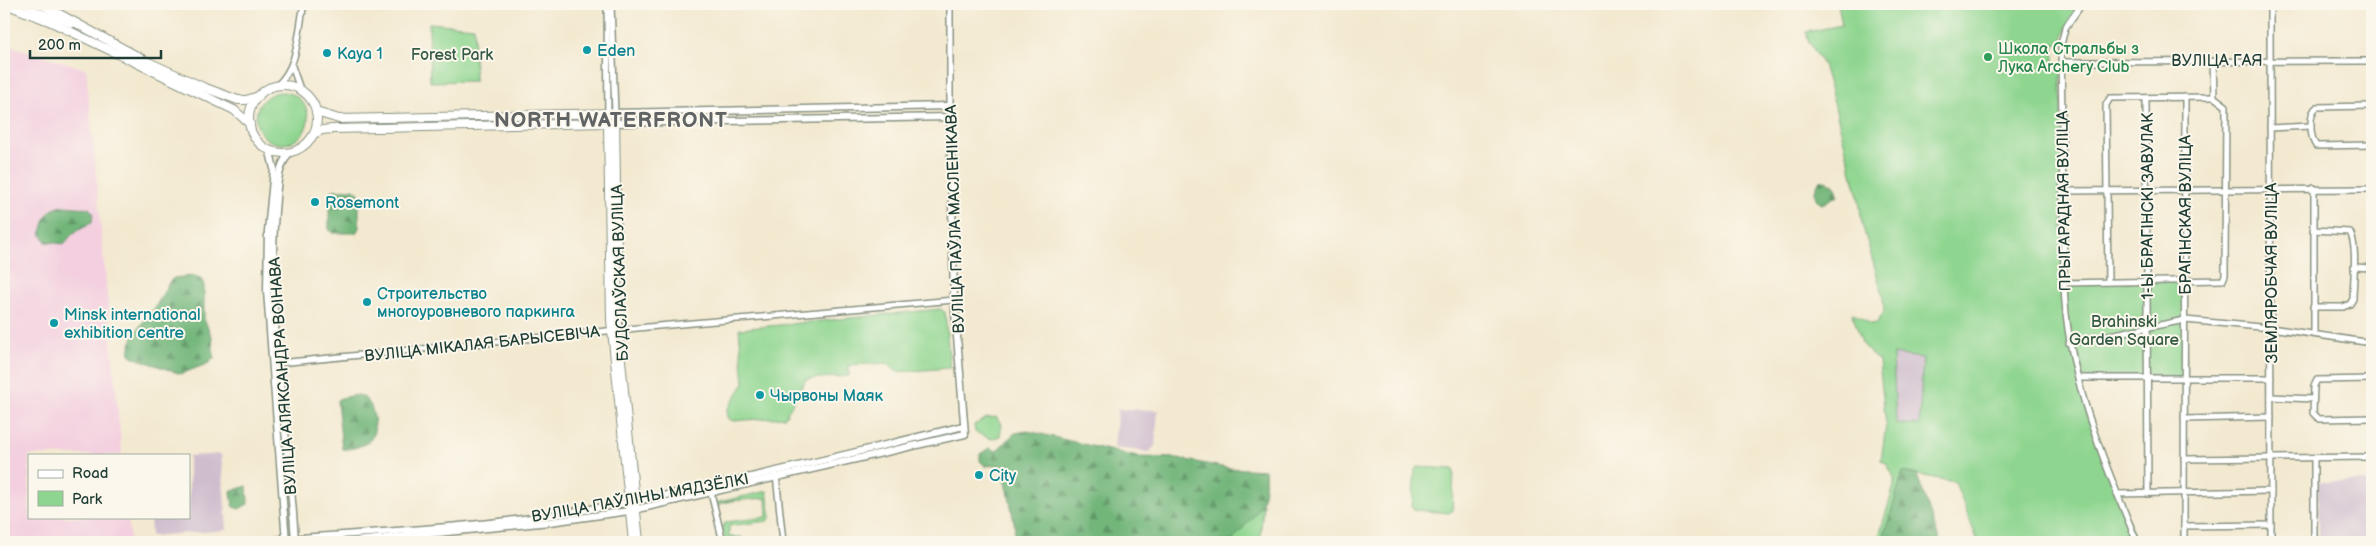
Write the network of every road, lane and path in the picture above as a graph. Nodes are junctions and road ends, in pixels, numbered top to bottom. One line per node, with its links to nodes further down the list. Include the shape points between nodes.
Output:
1 (5, 4): 27 (main road, via 49,21 234,110)
2 (23, 4): 10 (street)
3 (41, 4): 10 (main road)
4 (304, 4): 14 (street)
5 (609, 4): 24 (street, БУДСЛАЎСКАЯ ВУЛІЦА)
6 (950, 4): 21 (street, ВУЛІЦА ПАЎЛА МАСЛЕНІКАВА)
7 (2082, 4): 13 (street, ПРЫГАРАДНАЯ ВУЛІЦА, via 2065,28)
8 (2270, 4): 9 (street, ЗЕМЛЯРОБЧАЯ ВУЛІЦА)
9 (2270, 60): 11 (street, ВУЛІЦА ГАЯ); 12 (street, ВУЛІЦА ГАЯ); 29 (street, ЗЕМЛЯРОБЧАЯ ВУЛІЦА)
10 (146, 61): 17 (main road, via 229,97 246,100)
11 (2213, 61): 13 (street, ВУЛІЦА ГАЯ); 19 (street)
12 (2372, 61)
13 (2062, 62): 38 (street, ПРЫГАРАДНАЯ ВУЛІЦА)
14 (292, 66): 15 (street); 16 (street)
15 (276, 86): 16 (main road); 17 (main road)
16 (300, 89): 23 (main road, via 310,98)
17 (259, 96): 27 (main road, via 251,109)
18 (2185, 97): 19 (street); 20 (street); 39 (street, БРАГІНСКАЯ ВУЛІЦА)
19 (2214, 97): 35 (street, via 2226,106)
20 (2146, 99): 40 (street, via 2110,98 2106,105); 41 (street, 1-Ы БРАГІНСКІ ЗАВУЛАК)
21 (950, 106): 24 (street); 25 (street, ВУЛІЦА ПАЎЛА МАСЛЕНІКАВА)
22 (2372, 106): 28 (street, via 2317,107 2313,112)
23 (316, 112): 24 (main road, via 339,119); 30 (main road)
24 (612, 113): 26 (main road, БУДСЛАЎСКАЯ ВУЛІЦА)
25 (950, 117): 26 (street); 49 (street, ВУЛІЦА ПАЎЛА МАСЛЕНІКАВА)
26 (611, 123): 30 (main road, via 333,129); 54 (main road, БУДСЛАЎСКАЯ ВУЛІЦА)
27 (250, 124): 32 (main road, via 257,142)
28 (2312, 126): 29 (street); 31 (street, via 2316,146)
29 (2270, 128): 36 (street, ЗЕМЛЯРОБЧАЯ ВУЛІЦА)
30 (314, 134): 33 (main road, via 302,147)
31 (2372, 145)
32 (270, 152): 33 (main road); 64 (street, ВУЛІЦА АЛЯКСАНДРА ВОІНАВА, via 274,169 266,264)
33 (289, 153): 58 (street, ВУЛІЦА АЛЯКСАНДРА ВОІНАВА, via 279,169 274,232 273,291)
34 (2314, 188): 36 (street); 37 (street); 42 (street)
35 (2226, 189): 36 (street); 39 (street); 47 (street, via 2225,275 2222,280)
36 (2270, 189): 53 (street, ЗЕМЛЯРОБЧАЯ ВУЛІЦА)
37 (2372, 189)
38 (2064, 190): 40 (street); 48 (street, ПРЫГАРАДНАЯ ВУЛІЦА)
39 (2185, 190): 41 (street); 47 (street, БРАГІНСКАЯ ВУЛІЦА)
40 (2106, 191): 41 (street); 45 (street)
41 (2148, 191): 46 (street, 1-Ы БРАГІНСКІ ЗАВУЛАК)
42 (2314, 230): 43 (street, via 2350,232); 50 (street)
43 (2354, 267): 44 (street); 50 (street, via 2350,304)
44 (2372, 268)
45 (2108, 281): 46 (street); 48 (street)
46 (2147, 281): 47 (street); 52 (street, 1-Ы БРАГІНСКІ ЗАВУЛАК)
47 (2185, 281): 51 (street, БРАГІНСКАЯ ВУЛІЦА)
48 (2064, 282): 56 (street, ПРЫГАРАДНАЯ ВУЛІЦА)
49 (954, 300): 54 (street, ВУЛІЦА МІКАЛАЯ БАРЫСЕВІЧА); 70 (street, ВУЛІЦА ПАЎЛА МАСЛЕНІКАВА)
50 (2313, 307): 55 (street)
51 (2185, 320): 52 (street); 53 (street); 61 (street, БРАГІНСКАЯ ВУЛІЦА)
52 (2149, 327): 56 (street); 60 (street, 1-Ы БРАГІНСКІ ЗАВУЛАК)
53 (2271, 328): 55 (street); 62 (street, ЗЕМЛЯРОБЧАЯ ВУЛІЦА)
54 (615, 330): 58 (street, ВУЛІЦА МІКАЛАЯ БАРЫСЕВІЧА); 82 (main road, БУДСЛАЎСКАЯ ВУЛІЦА)
55 (2314, 334): 57 (street)
56 (2069, 343): 59 (street, ПРЫГАРАДНАЯ ВУЛІЦА)
57 (2372, 343)
58 (278, 363): 64 (street, ВУЛІЦА АЛЯКСАНДРА ВОІНАВА)
59 (2078, 378): 60 (street); 80 (street, ПРЫГАРАДНАЯ ВУЛІЦА)
60 (2148, 378): 61 (street); 81 (street, 1-Ы БРАГІНСКІ ЗАВУЛАК)
61 (2185, 378): 62 (street); 69 (street, БРАГІНСКАЯ ВУЛІЦА)
62 (2271, 378): 65 (street, ЗЕМЛЯРОБЧАЯ ВУЛІЦА)
63 (2372, 379): 66 (street, via 2317,380)
64 (278, 385): 86 (street, ВУЛІЦА АЛЯКСАНДРА ВОІНАВА); 87 (street, ВУЛІЦА АЛЯКСАНДРА ВОІНАВА)
65 (2271, 397): 66 (street); 67 (street, ЗЕМЛЯРОБЧАЯ ВУЛІЦА)
66 (2313, 399): 68 (street, via 2313,414 2319,419)
67 (2271, 416): 69 (street); 73 (street, ЗЕМЛЯРОБЧАЯ ВУЛІЦА)
68 (2372, 418)
69 (2184, 419): 75 (street, БРАГІНСКАЯ ВУЛІЦА)
70 (964, 426): 71 (street, ВУЛІЦА ПАЎЛА МАСЛЕНІКАВА); 76 (street, ВУЛІЦА ПАЎЛІНЫ МЯДЗЁЛКІ)
71 (965, 434): 76 (street, ВУЛІЦА ПАЎЛІНЫ МЯДЗЁЛКІ)
72 (2372, 457): 74 (street)
73 (2271, 458): 74 (street); 75 (street); 77 (street, ЗЕМЛЯРОБЧАЯ ВУЛІЦА)
74 (2314, 458): 97 (street)
75 (2184, 459): 79 (street, БРАГІНСКАЯ ВУЛІЦА)
76 (776, 475): 78 (street, ВУЛІЦА ПАЎЛІНЫ МЯДЗЁЛКІ); 82 (street, ВУЛІЦА ПАЎЛІНЫ МЯДЗЁЛКІ); 93 (street)
77 (2271, 491): 79 (street); 84 (street, ЗЕМЛЯРОБЧАЯ ВУЛІЦА)
78 (711, 493): 83 (street, ВУЛІЦА ПАЎЛІНЫ МЯДЗЁЛКІ); 92 (street)
79 (2184, 493): 81 (street); 85 (street, БРАГІНСКАЯ ВУЛІЦА)
80 (2117, 494): 81 (street); 94 (street, ПРЫГАРАДНАЯ ВУЛІЦА)
81 (2148, 494)
82 (631, 502): 83 (main road, БУДСЛАЎСКАЯ ВУЛІЦА); 86 (street, ВУЛІЦА ПАЎЛІНЫ МЯДЗЁЛКІ, via 540,517)
83 (632, 511): 89 (street, ВУЛІЦА ПАЎЛІНЫ МЯДЗЁЛКІ); 90 (main road, БУДСЛАЎСКАЯ ВУЛІЦА); 91 (main road, БУДСЛАЎСКАЯ ВУЛІЦА)
84 (2272, 524): 85 (street); 96 (street, ЗЕМЛЯРОБЧАЯ ВУЛІЦА)
85 (2184, 526): 95 (street, БРАГІНСКАЯ ВУЛІЦА)
86 (294, 540): 87 (street, ВУЛІЦА ПАЎЛІНЫ МЯДЗЁЛКІ)
87 (286, 541): 88 (street, ВУЛІЦА ПАЎЛІНЫ МЯДЗЁЛКІ)
88 (251, 542)
89 (346, 542)
90 (632, 542)
91 (640, 542)
92 (722, 542)
93 (783, 542)
94 (2137, 542)
95 (2184, 542)
96 (2272, 542)
97 (2314, 542)

